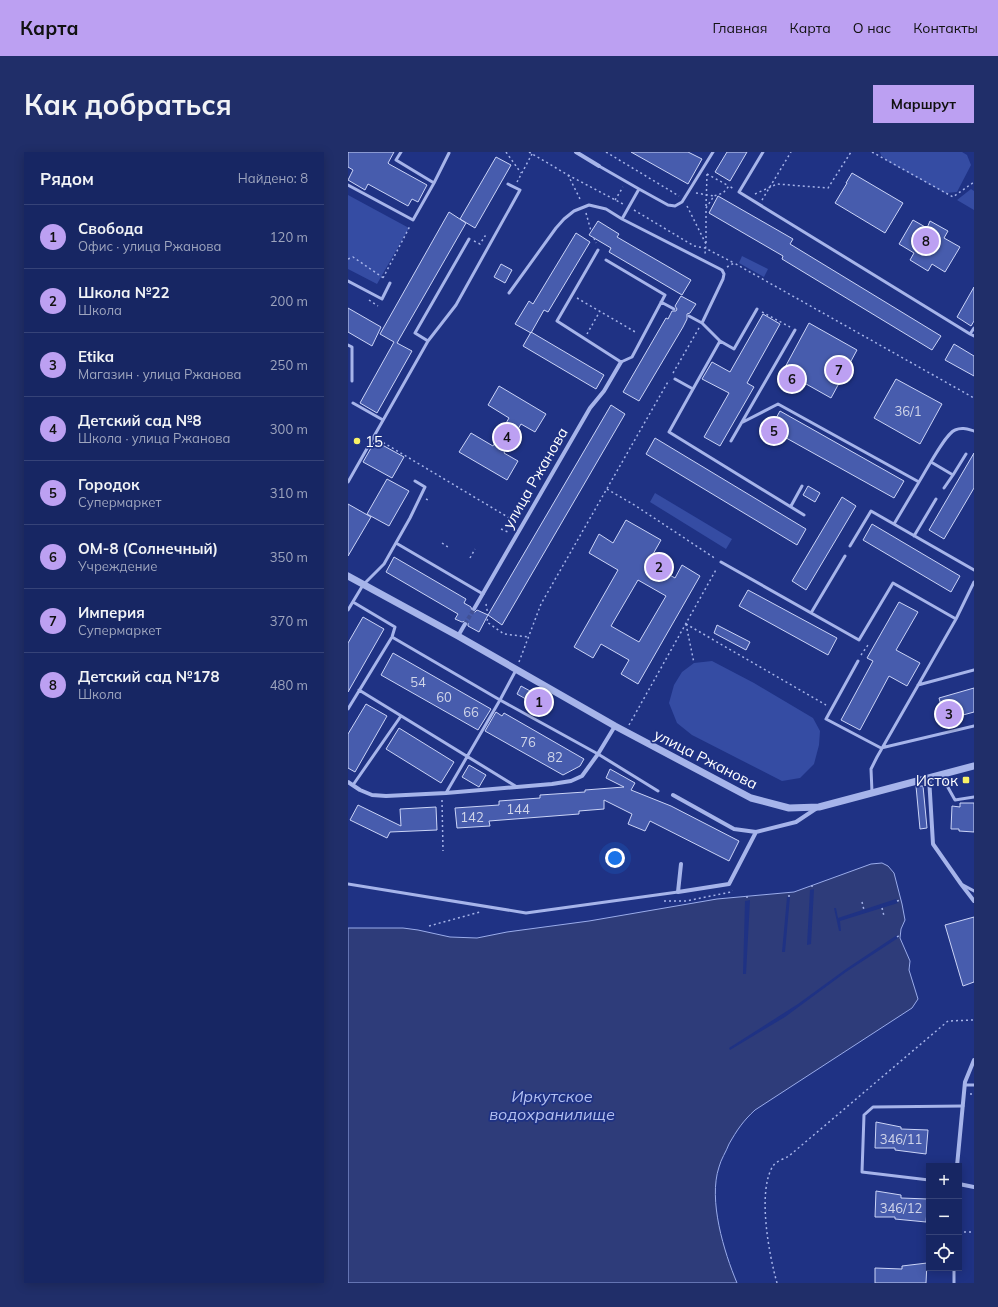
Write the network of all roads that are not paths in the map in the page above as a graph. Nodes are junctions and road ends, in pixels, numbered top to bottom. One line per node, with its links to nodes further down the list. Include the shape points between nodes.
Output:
1 (400, 152): 7 (lane, via 396,160)
2 (448, 152): 7 (lane)
3 (576, 152): 6 (street)
4 (712, 152): 10 (lane, via 684,199 675,206 668,205)
5 (763, 152): 25 (lane, via 740,192)
6 (598, 166): 10 (lane)
7 (434, 183): 9 (lane, via 413,220)
8 (508, 184): 27 (lane, via 520,190 456,305)
9 (348, 185)
10 (639, 189): 11 (lane)
11 (622, 219): 17 (lane, via 606,209 589,205 574,211 556,228); 22 (lane, via 722,270 723,279)
12 (469, 239): 27 (lane, via 415,333)
13 (598, 250): 30 (lane, via 557,321)
14 (606, 260): 18 (lane, via 665,294)
15 (348, 281): 16 (lane, via 382,299)
16 (390, 283)
17 (509, 293)
18 (661, 302): 19 (lane); 30 (lane, via 632,357)
19 (674, 309)
20 (758, 309): 28 (lane, via 734,349)
21 (688, 316): 22 (lane)
22 (702, 323): 28 (lane)
23 (974, 328): 25 (lane)
24 (795, 330): 36 (lane)
25 (970, 334): 26 (lane)
26 (974, 336)
27 (428, 341): 35 (lane)
28 (720, 341): 33 (lane)
29 (348, 345): 32 (lane, via 352,347)
30 (621, 362): 60 (street, улица Ржанова, via 604,391 590,408)
31 (675, 379): 33 (lane)
32 (352, 381)
33 (693, 389): 48 (lane, via 669,432)
34 (353, 403): 35 (lane)
35 (383, 420): 43 (lane)
36 (743, 422): 38 (lane); 44 (lane, via 778,404)
37 (974, 431): 40 (lane, via 965,428 954,430 947,436)
38 (731, 441)
39 (966, 454): 41 (lane)
40 (931, 462): 41 (lane); 44 (lane)
41 (953, 475): 46 (lane)
42 (415, 481): 52 (lane, via 425,487)
43 (348, 482)
44 (919, 482): 50 (lane)
45 (802, 486): 48 (lane)
46 (944, 488)
47 (936, 499): 51 (lane)
48 (791, 506): 49 (lane)
49 (804, 515)
50 (894, 524): 51 (lane); 53 (lane, via 871,512)
51 (914, 536): 56 (lane)
52 (396, 543): 59 (lane, via 384,564); 60 (lane)
53 (850, 546)
54 (845, 556): 64 (lane)
55 (721, 562): 64 (lane)
56 (974, 570)
57 (348, 576): 59 (street, улица Ржанова)
58 (974, 582): 65 (lane)
59 (363, 585): 61 (lane); 67 (street, улица Ржанова)
60 (483, 594): 62 (street, улица Ржанова)
61 (353, 602): 63 (lane); 68 (lane, via 395,627)
62 (474, 609)
63 (348, 610)
64 (811, 613): 65 (lane, via 859,640 893,583)
65 (956, 619): 72 (lane)
66 (465, 624): 67 (street)
67 (458, 636): 70 (street, улица Ржанова)
68 (392, 637): 73 (lane); 74 (lane)
69 (858, 661): 79 (lane, via 826,719)
70 (516, 670): 74 (lane); 77 (street, улица Ржанова)
71 (974, 670): 72 (lane)
72 (918, 685): 79 (lane)
73 (359, 690): 75 (lane); 76 (lane)
74 (500, 700): 80 (lane); 81 (lane)
75 (348, 709)
76 (401, 716): 81 (lane); 86 (lane)
77 (615, 726): 80 (street); 93 (street, улица Ржанова, via 751,798 789,808)
78 (974, 726): 79 (lane)
79 (881, 748): 90 (lane, via 871,770)
80 (598, 754): 87 (street, via 582,776 571,781); 88 (lane)
81 (467, 756): 87 (lane); 89 (lane)
82 (974, 766): 83 (street, улица Ржанова)
83 (941, 775): 84 (street, улица Ржанова); 92 (lane, via 955,800)
84 (929, 777): 90 (street, улица Ржанова); 97 (street, via 934,844)
85 (348, 782): 86 (street)
86 (353, 785): 89 (street, via 372,795)
87 (517, 787): 89 (street)
88 (658, 791)
89 (446, 793)
90 (872, 794): 93 (street, улица Ржанова)
91 (673, 795): 94 (street, via 734,829)
92 (974, 797)
93 (819, 807): 94 (street, via 796,822)
94 (756, 832): 99 (street, via 729,884)
95 (681, 864): 99 (street)
96 (348, 884): 99 (lane, via 526,914)
97 (961, 884): 98 (lane); 100 (street)
98 (974, 891)
99 (678, 892)
100 (974, 900)
101 (974, 1060): 102 (street)
102 (964, 1085): 103 (lane); 104 (street)
103 (974, 1085)
104 (963, 1106): 105 (street); 106 (lane, via 873,1107 864,1115 862,1172)
105 (957, 1163)
106 (926, 1180)
107 (962, 1185): 108 (street)
108 (974, 1187)
109 (954, 1271): 110 (lane)
110 (954, 1283)

